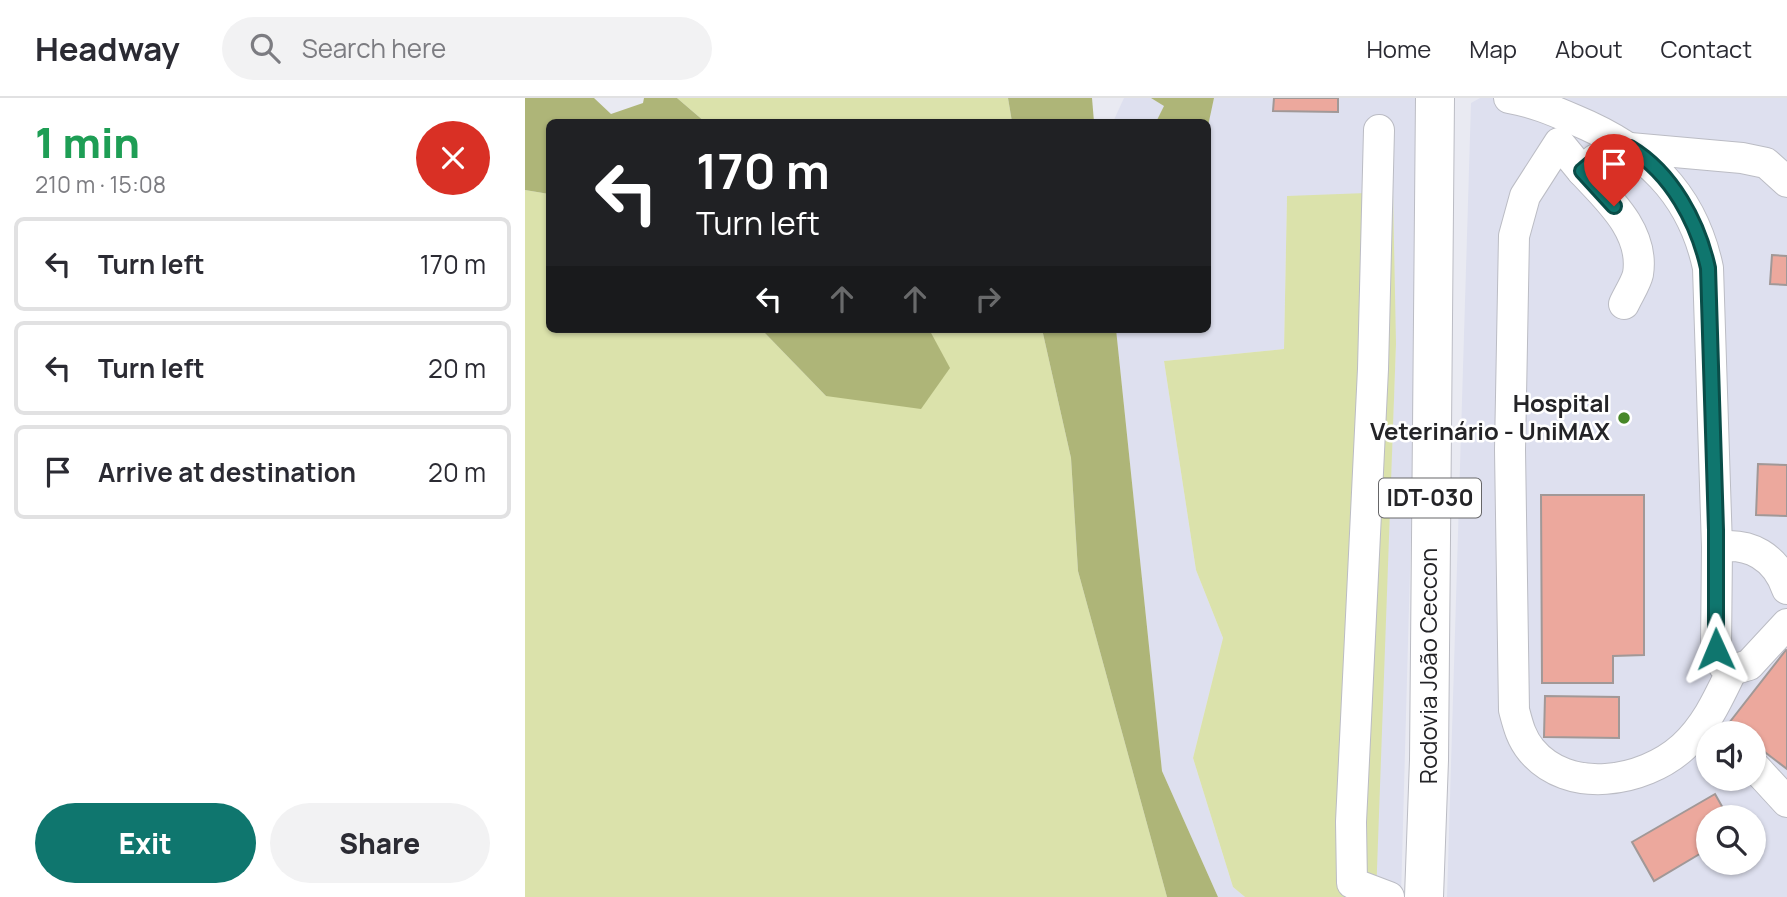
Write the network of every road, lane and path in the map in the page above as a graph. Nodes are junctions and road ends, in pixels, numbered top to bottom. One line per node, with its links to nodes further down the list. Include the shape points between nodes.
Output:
1 (1435, 98): 19 (main road, Rodovia João Ceccon / IDT-030)
2 (1509, 98): 3 (lane)
3 (1539, 103): 5 (lane); 6 (lane)
4 (1379, 130): 18 (lane, via 1373,369 1351,822 1352,883)
5 (1559, 143): 7 (lane); 15 (lane, via 1525,196 1514,236 1510,450 1514,710 1531,750 1567,775 1627,777 1665,761)
6 (1630, 148): 7 (lane, via 1596,159); 8 (lane, via 1766,163); 10 (lane, via 1665,180 1703,243 1708,268)
7 (1582, 171): 9 (lane, via 1614,206 1634,239 1638,274)
8 (1787, 182)
9 (1624, 304)
10 (1717, 547): 11 (lane, via 1733,545 1760,554 1774,564); 13 (lane, via 1716,649 1723,665)
11 (1787, 589)
12 (1787, 625): 13 (lane, via 1749,665)
13 (1732, 670): 14 (lane)
14 (1715, 721)
15 (1696, 740)
16 (1766, 779): 17 (lane)
17 (1787, 802)
18 (1389, 897)
19 (1424, 897)

